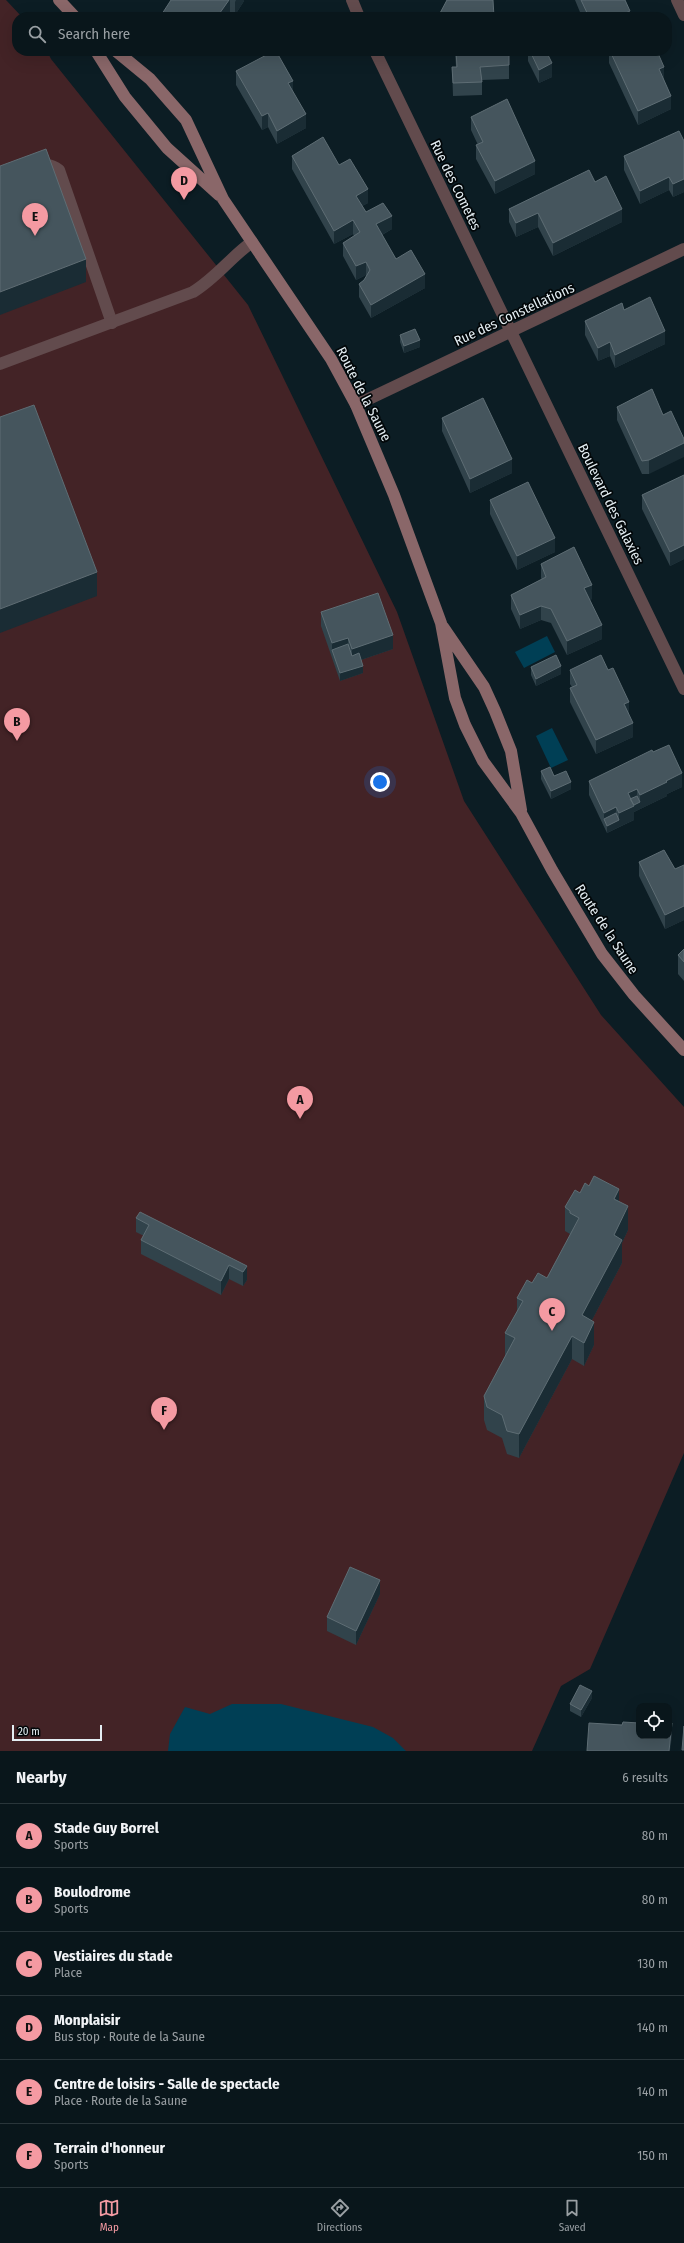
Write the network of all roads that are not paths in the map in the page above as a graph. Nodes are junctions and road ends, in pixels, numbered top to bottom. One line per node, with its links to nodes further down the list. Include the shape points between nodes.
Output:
1 (59, 0): 4 (street)
2 (352, 0): 5 (street)
3 (677, 0): 6 (street)
4 (70, 12)
5 (357, 12)
6 (684, 15)
7 (99, 56): 11 (street, Route de la Saune, via 125,97 167,148)
8 (122, 56): 11 (street, Route de la Saune, via 150,79 186,120)
9 (378, 56): 15 (street, Rue des Cometes)
10 (22, 173): 14 (street, via 43,165 52,165 59,170)
11 (223, 199): 12 (street, Route de la Saune)
12 (252, 242): 14 (street, via 210,282 193,292); 17 (street, Route de la Saune, via 327,353)
13 (684, 249): 15 (street, Rue des Constellations)
14 (112, 323): 16 (street)
15 (510, 332): 17 (street, Rue des Constellations); 19 (street, Boulevard des Galaxies)
16 (0, 364)
17 (356, 406): 18 (street, Route de la Saune, via 383,466)
18 (441, 623): 20 (street, Route de la Saune, via 484,687 495,711 511,751); 20 (street, Route de la Saune, via 455,698 465,725 482,761)
19 (684, 689)
20 (521, 813): 21 (street, Route de la Saune, via 602,954 634,995)
21 (684, 1050)

